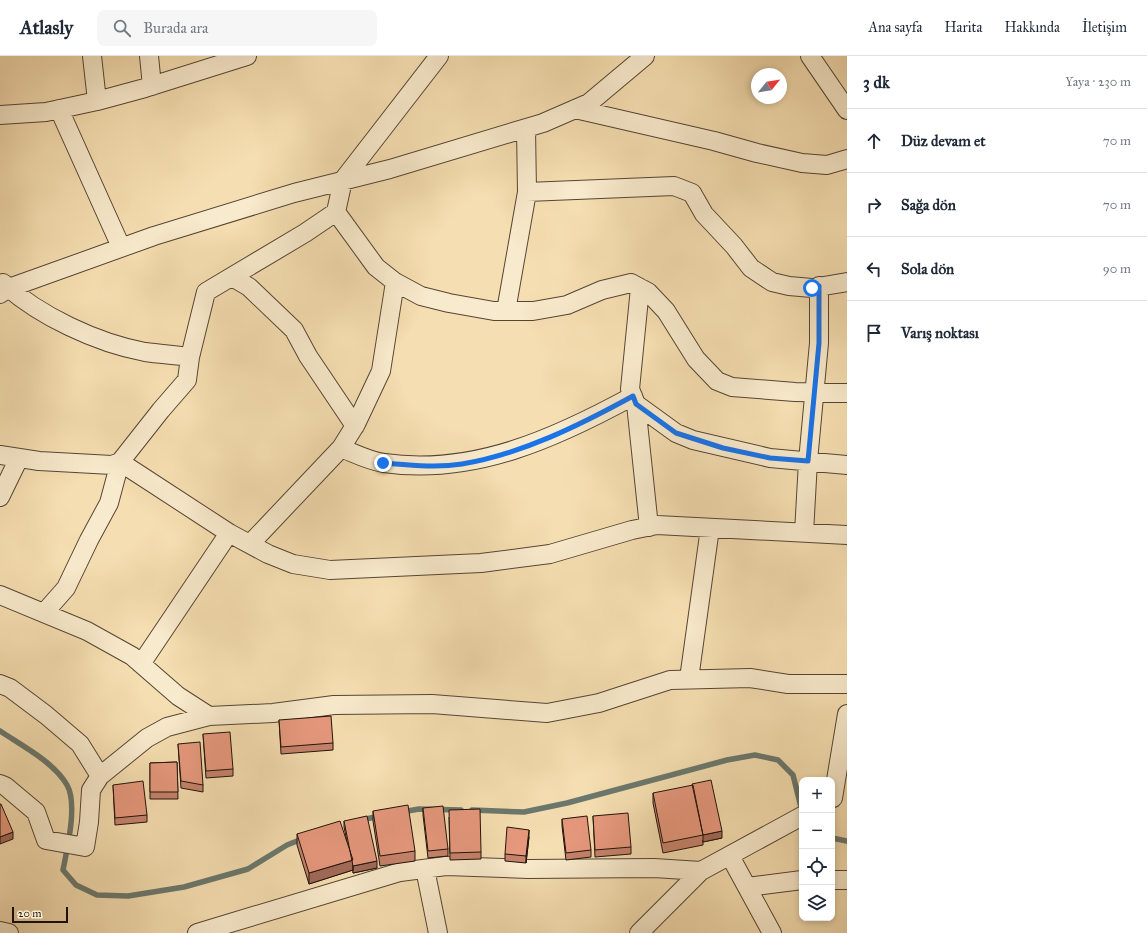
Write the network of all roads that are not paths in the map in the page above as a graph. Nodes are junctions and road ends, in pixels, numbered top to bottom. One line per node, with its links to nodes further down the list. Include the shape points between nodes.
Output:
1 (92, 56): 8 (street)
2 (149, 56): 7 (street)
3 (247, 56): 7 (street)
4 (439, 56): 15 (street)
5 (810, 56): 11 (street)
6 (634, 60): 10 (street, via 589,103)
7 (152, 86): 8 (street)
8 (97, 101): 9 (street)
9 (59, 109): 12 (street); 18 (street)
10 (575, 109): 13 (street); 14 (street, via 802,163 827,165)
11 (847, 110)
12 (0, 115)
13 (526, 128): 15 (street, via 390,169); 16 (street)
14 (847, 159)
15 (343, 180): 17 (street); 18 (street)
16 (527, 192): 22 (street, via 674,186 692,194 704,214 751,268 772,282 789,286); 25 (street)
17 (336, 212): 19 (street); 20 (street, via 376,267)
18 (121, 247): 23 (street)
19 (232, 277): 26 (street, via 206,292); 30 (street, via 250,287 294,330 308,356)
20 (395, 282): 25 (street, via 421,296 494,311); 30 (street, via 381,371)
21 (847, 282): 22 (street)
22 (819, 286): 27 (street, via 819,343)
23 (3, 287): 26 (street, via 84,334 144,352)
24 (640, 288): 25 (street, via 631,283 602,290 567,305 533,311); 27 (street, via 648,292 666,311 696,359 717,381 732,387); 29 (street, via 630,389)
25 (506, 311)
26 (190, 357): 35 (street, via 187,380)
27 (814, 392): 28 (street); 34 (street)
28 (847, 393)
29 (634, 400): 31 (street, via 523,447 462,464 420,466 383,463); 34 (street, via 676,433 693,440 770,458); 38 (street)
30 (355, 426): 31 (street)
31 (341, 448): 43 (street)
32 (0, 454): 33 (street)
33 (19, 458): 35 (street, via 112,465); 37 (street)
34 (808, 461): 36 (street); 41 (street)
35 (120, 462): 40 (street); 45 (street, via 109,503 66,588)
36 (847, 465)
37 (0, 497)
38 (649, 527): 39 (street); 43 (street, via 550,554 474,564 330,570 292,564)
39 (710, 528): 41 (street); 47 (street)
40 (229, 533): 43 (street); 46 (street)
41 (804, 533): 42 (street)
42 (847, 535)
43 (250, 544)
44 (0, 595): 45 (street)
45 (44, 613): 46 (street, via 87,631 132,656)
46 (141, 664): 51 (street, via 178,696)
47 (689, 679): 49 (street, via 750,678 788,684); 51 (street, via 670,680 599,703 547,712 432,704 334,705 273,713)
48 (0, 684): 52 (street, via 33,705 80,744)
49 (847, 684)
50 (847, 714): 54 (street)
51 (209, 716): 52 (street, via 167,726 147,738)
52 (100, 776): 53 (street, via 91,790 85,847 46,840 36,812 6,786)
53 (0, 784)
54 (837, 796)
55 (797, 819): 56 (street)
56 (730, 856): 58 (street); 62 (street)
57 (425, 869): 58 (street, via 446,866 528,869 654,868); 65 (street, via 393,874); 66 (street)
58 (701, 871): 67 (street)
59 (799, 880): 62 (street)
60 (835, 880): 61 (street)
61 (847, 880)
62 (747, 886): 68 (street)
63 (0, 930): 64 (street)
64 (9, 933)
65 (197, 933)
66 (438, 933)
67 (639, 933)
68 (772, 933)

